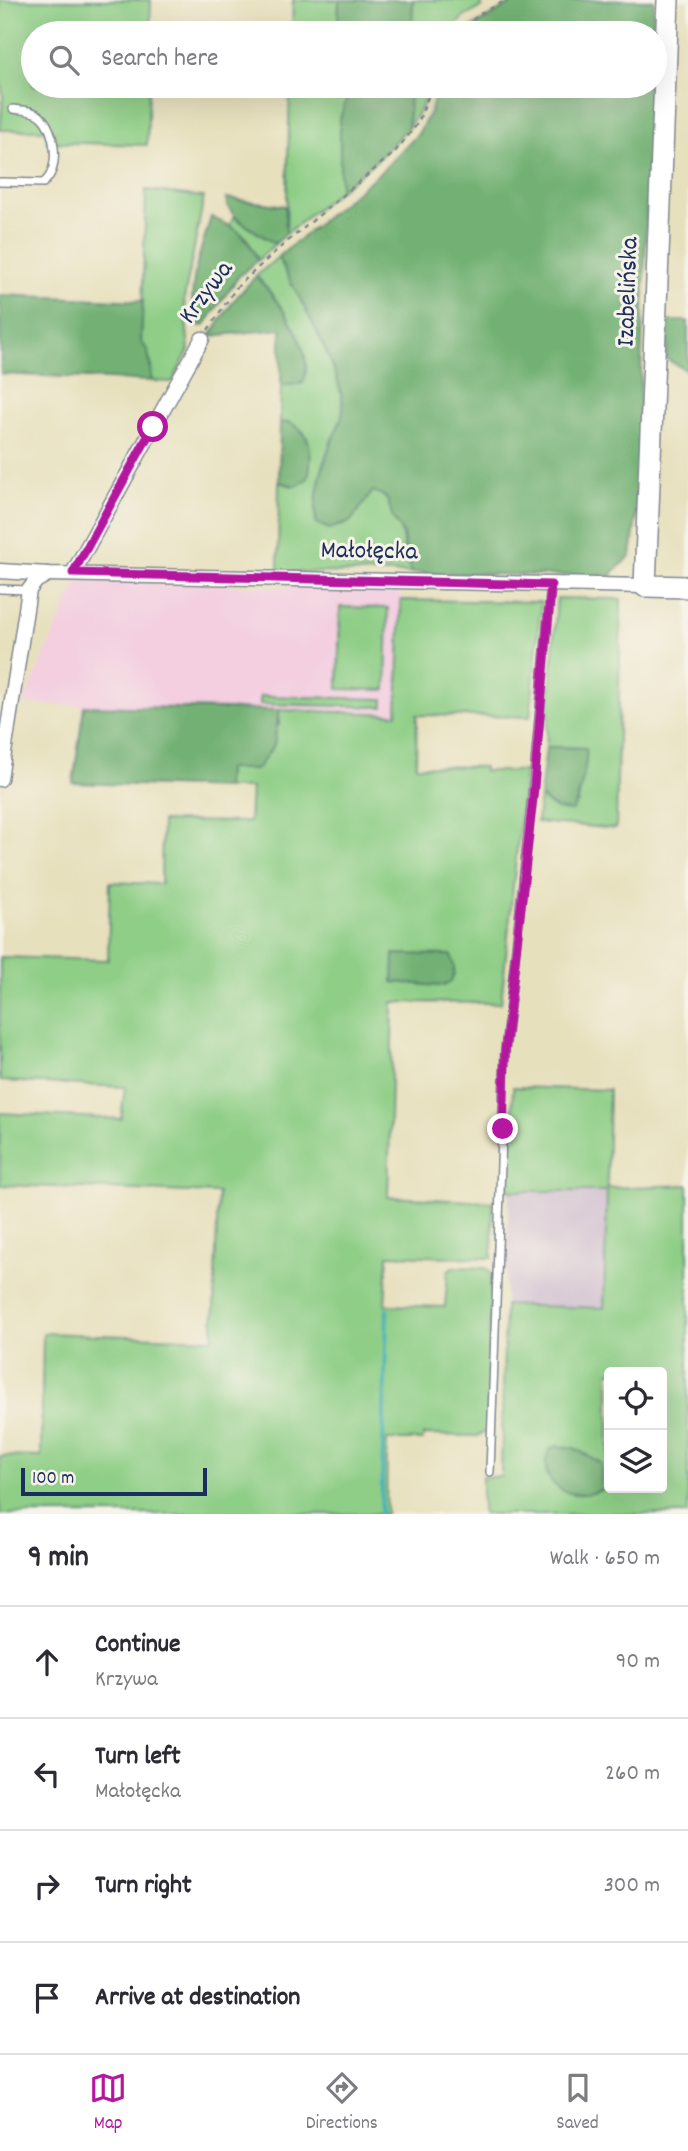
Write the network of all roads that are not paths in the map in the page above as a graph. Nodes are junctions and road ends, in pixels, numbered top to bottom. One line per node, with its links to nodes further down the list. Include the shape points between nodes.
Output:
1 (668, 0): 2 (street, Izabelińska)
2 (667, 25)
3 (664, 98): 11 (street, Izabelińska)
4 (13, 109): 5 (lane, via 38,114 45,121 52,135 52,169 43,183)
5 (0, 182)
6 (202, 339): 8 (street, Krzywa)
7 (0, 571): 9 (street, Małołęcka)
8 (73, 573): 9 (street, Małołęcka); 10 (street, Małołęcka)
9 (48, 574): 14 (street)
10 (551, 585): 11 (street, Małołęcka); 16 (lane, via 505,1051)
11 (645, 586): 12 (street, Małołęcka)
12 (688, 587)
13 (0, 589): 14 (lane)
14 (29, 590): 15 (street)
15 (0, 779)
16 (490, 1472)

